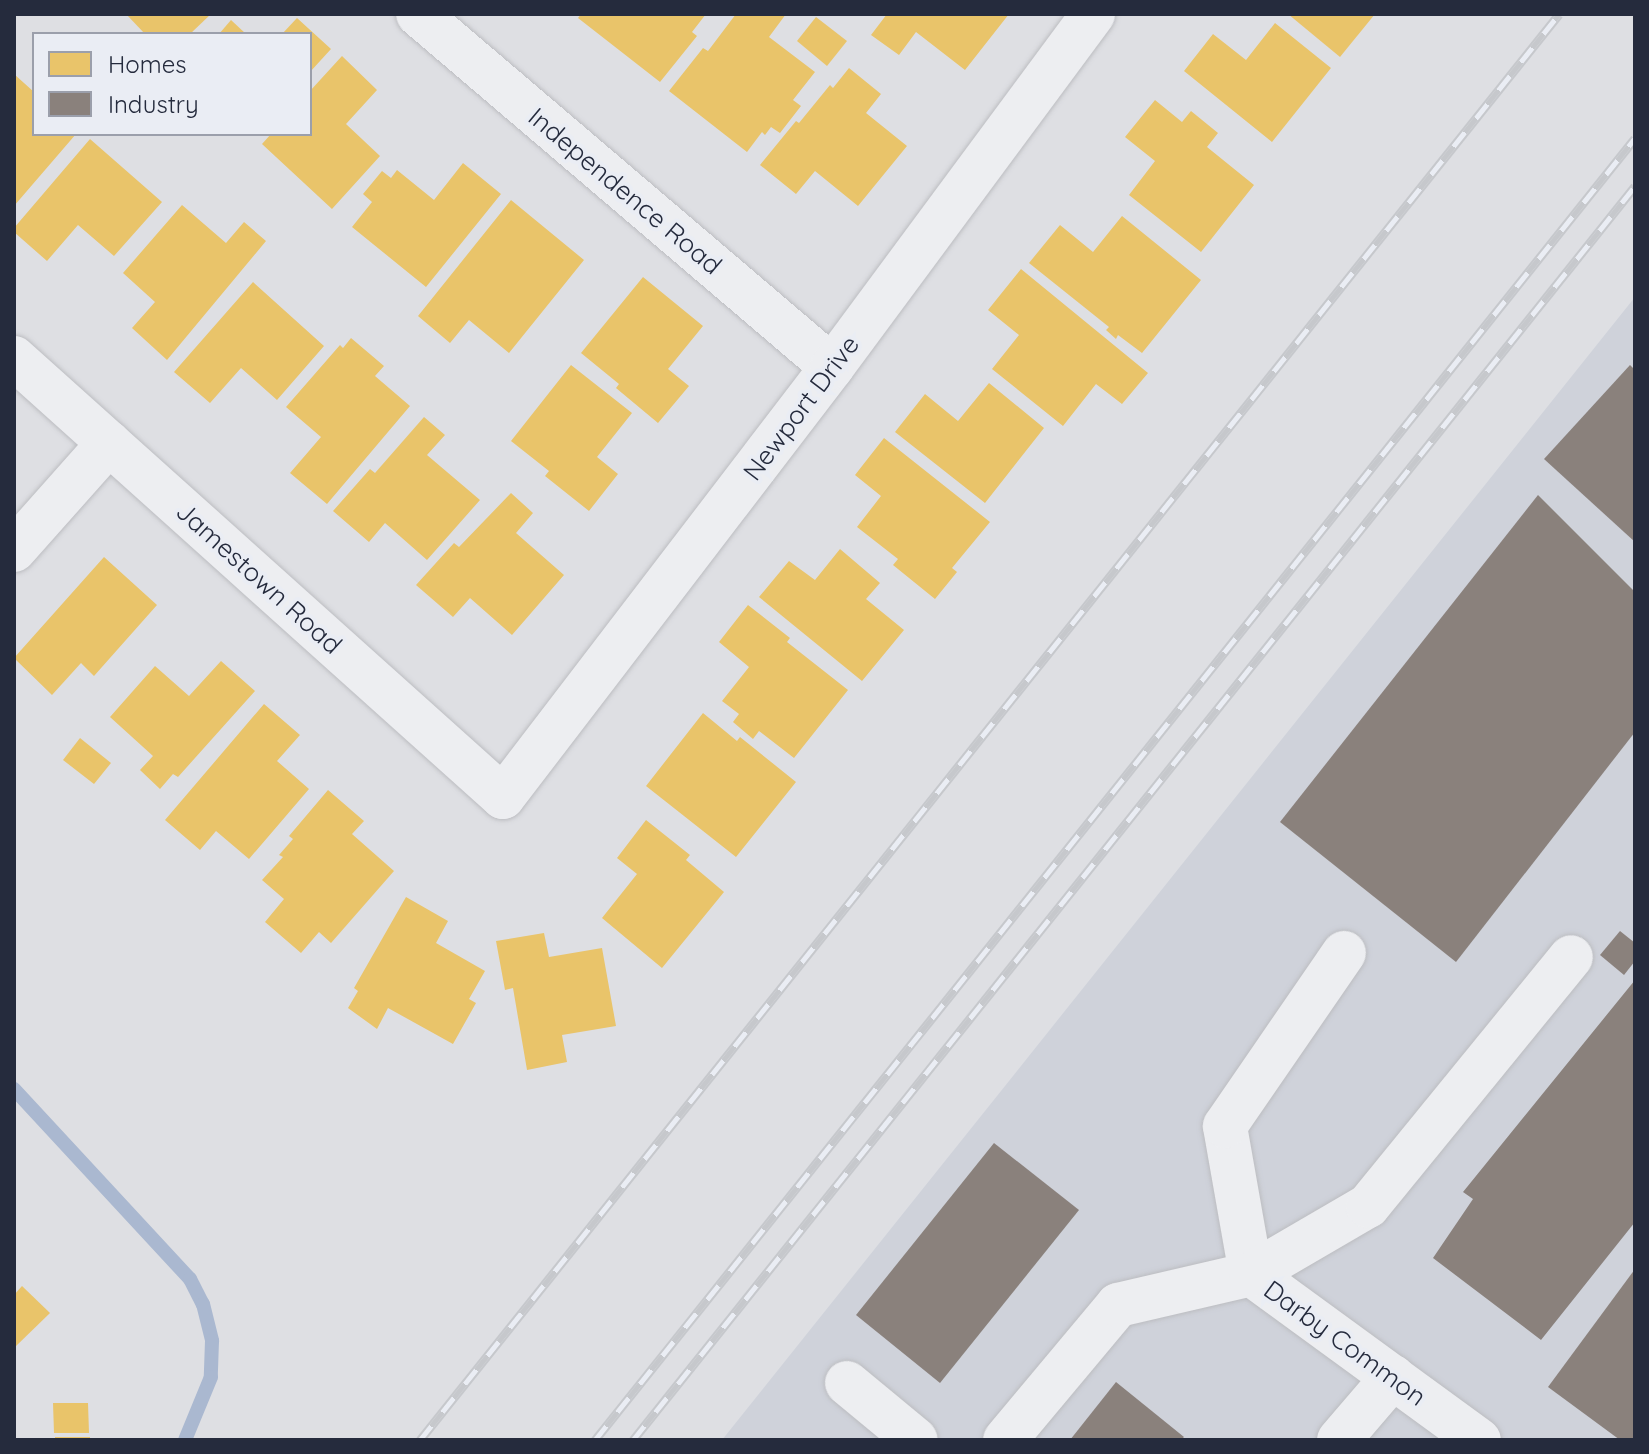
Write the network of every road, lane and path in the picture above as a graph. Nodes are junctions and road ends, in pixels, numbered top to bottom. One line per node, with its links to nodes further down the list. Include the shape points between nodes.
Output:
1 (418, 14): 4 (street, Independence Road)
2 (1093, 14): 4 (street, Newport Drive)
3 (14, 358): 5 (street, Jamestown Road)
4 (832, 367): 7 (street, Newport Drive)
5 (109, 443): 6 (street); 7 (street, Jamestown Road)
6 (14, 550)
7 (503, 797)
8 (1344, 953): 10 (street, via 1225,1126)
9 (1571, 957): 10 (street, via 1368,1206)
10 (1251, 1274): 11 (street, Darby Common); 14 (street, via 1118,1305)
11 (1393, 1377): 15 (street); 16 (street, Darby Common)
12 (847, 1383): 13 (street)
13 (916, 1440)
14 (1005, 1440)
15 (1339, 1440)
16 (1479, 1440)

